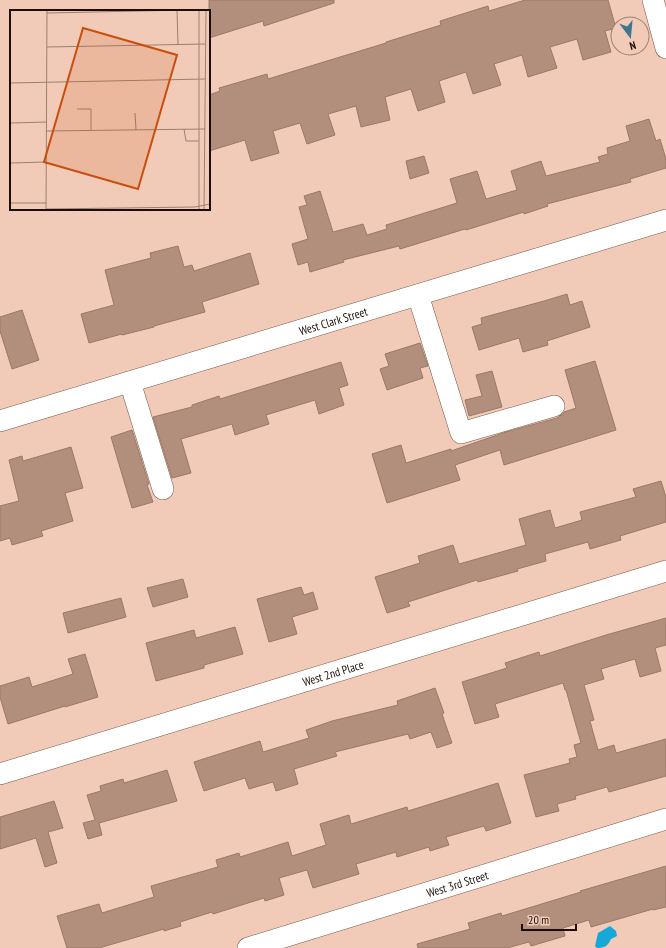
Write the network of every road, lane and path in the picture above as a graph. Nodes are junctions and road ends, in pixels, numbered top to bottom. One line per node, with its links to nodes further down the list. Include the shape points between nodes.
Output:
1 (656, 1): 2 (street)
2 (666, 48)
3 (666, 220): 4 (street, West Clark Street)
4 (418, 295): 5 (street, West Clark Street); 6 (street, via 461,433)
5 (130, 382): 7 (street, West Clark Street); 8 (street)
6 (554, 406)
7 (0, 421)
8 (163, 489)
9 (666, 571): 10 (street, West 2nd Place)
10 (0, 774)
11 (666, 819): 12 (street, West 3rd Street)
12 (248, 948)

